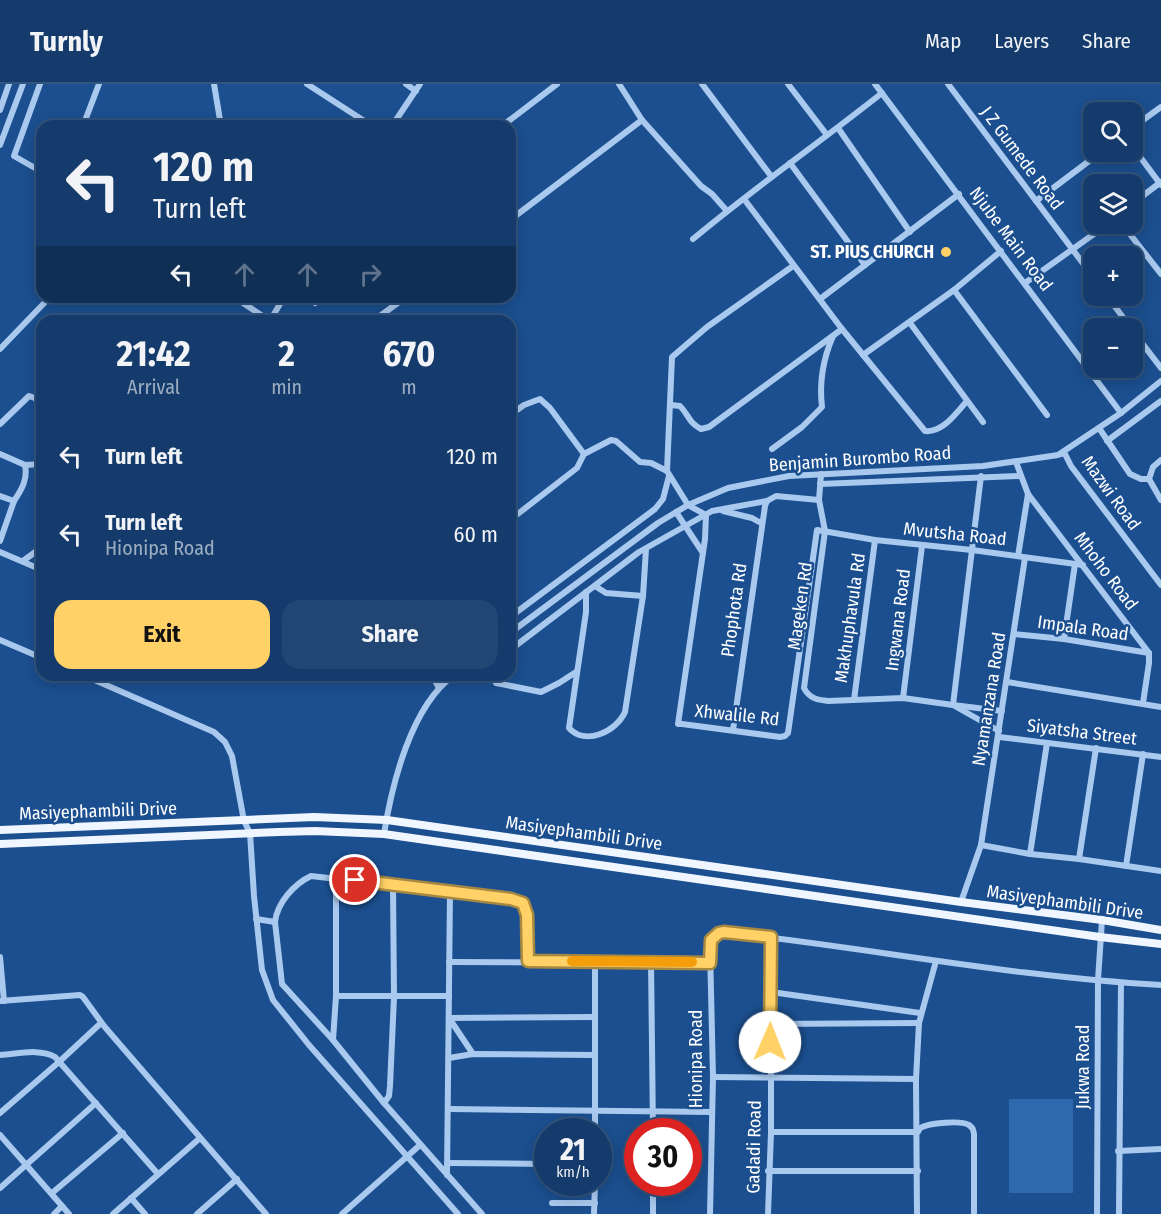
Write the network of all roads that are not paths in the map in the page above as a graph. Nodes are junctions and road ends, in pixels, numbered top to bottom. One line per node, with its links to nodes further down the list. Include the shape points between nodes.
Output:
1 (9, 84): 18 (street)
2 (23, 84): 28 (street)
3 (40, 84): 32 (street, via 14,156)
4 (99, 84): 19 (street)
5 (214, 84): 20 (street)
6 (307, 84): 21 (street)
7 (406, 84): 15 (street)
8 (420, 84): 15 (street)
9 (556, 84): 23 (street)
10 (619, 84): 24 (street)
11 (702, 84): 33 (street)
12 (788, 84): 27 (street)
13 (875, 84): 16 (street, Njube Main Road)
14 (948, 84): 38 (street, J Z Gumede Road)
15 (416, 91): 22 (street)
16 (882, 93): 26 (street); 35 (street, Njube Main Road)
17 (1161, 107): 25 (street)
18 (0, 110)
19 (85, 120)
20 (220, 120)
21 (363, 120)
22 (396, 120)
23 (510, 120)
24 (642, 120): 39 (street); 40 (street)
25 (1143, 120)
26 (838, 128): 27 (street); 41 (street)
27 (827, 135): 31 (street)
28 (0, 145)
29 (1143, 161): 34 (street)
30 (1088, 162): 38 (street)
31 (790, 163): 33 (street); 48 (street)
32 (36, 169)
33 (771, 176): 37 (street)
34 (1160, 183): 36 (street)
35 (959, 194): 41 (street); 46 (street, Njube Main Road)
36 (1143, 196)
37 (744, 199): 39 (street); 49 (street)
38 (1036, 201): 45 (street, J Z Gumede Road)
39 (727, 211): 44 (street)
40 (516, 215)
41 (910, 231): 48 (street)
42 (1094, 234): 45 (street)
43 (1130, 234): 50 (street)
44 (693, 239)
45 (1072, 250): 47 (street, J Z Gumede Road); 51 (street)
46 (1001, 251): 51 (street, Njube Main Road); 52 (street)
47 (1083, 264)
48 (865, 265): 53 (street)
49 (793, 266): 53 (street); 72 (street, via 672,357)
50 (1161, 274)
51 (1025, 283): 74 (street, Njube Main Road)
52 (954, 290): 61 (street); 75 (street)
53 (820, 299): 62 (street)
54 (44, 303): 65 (street)
55 (243, 303): 58 (street)
56 (398, 303): 59 (street)
57 (1115, 306): 60 (street)
58 (261, 315)
59 (380, 315)
60 (1124, 318)
61 (910, 323): 66 (street); 70 (street)
62 (842, 329): 63 (street); 66 (street)
63 (833, 336): 72 (street, via 709,427 695,426 680,406); 80 (street, via 822,373 822,407)
64 (1143, 344): 67 (street)
65 (0, 349)
66 (863, 355): 70 (street, via 925,432 944,425)
67 (1161, 368)
68 (1161, 381): 74 (street, Benjamin Burombo Road)
69 (36, 400): 77 (street, via 28,396)
70 (967, 401): 76 (street)
71 (1161, 401): 79 (street)
72 (670, 405): 88 (street)
73 (516, 411): 82 (street, via 540,399)
74 (1121, 413): 78 (street, Benjamin Burombo Road)
75 (1047, 415)
76 (983, 422)
77 (0, 424)
78 (1099, 428): 79 (street); 83 (street, Benjamin Burombo Road)
79 (1107, 441): 92 (street, via 1130,474)
80 (772, 449)
81 (0, 454): 87 (street)
82 (584, 454): 88 (street, via 616,441 640,462 651,463); 103 (street, via 577,468)
83 (1058, 455): 85 (street, Benjamin Burombo Road); 121 (street, Mazwi Road, via 1064,452)
84 (1161, 460): 92 (street, via 1153,467)
85 (1016, 462): 89 (street, Benjamin Burombo Road); 91 (street, Mhoho Road)
86 (36, 464): 87 (street)
87 (25, 465): 99 (street, via 27,475)
88 (668, 474): 100 (street); 125 (street, via 663,499 655,509)
89 (821, 474): 93 (street, Mageken Rd); 100 (street, Benjamin Burombo Road, via 746,483)
90 (981, 476): 91 (street); 93 (street); 112 (street)
91 (1020, 476): 94 (street, Mhoho Road)
92 (1149, 479): 98 (street)
93 (820, 484): 97 (street, Mageken Rd)
94 (1028, 494): 116 (street); 119 (street, Mhoho Road)
95 (0, 496): 99 (street)
96 (769, 499): 97 (street, via 784,496); 101 (street); 105 (street, Phophota Rd)
97 (819, 500): 107 (street, Mageken Rd)
98 (1161, 500)
99 (14, 501): 109 (street)
100 (688, 505): 102 (street, Benjamin Burombo Road); 104 (street)
101 (717, 510): 104 (street); 105 (street, via 748,516)
102 (676, 512): 106 (street); 126 (street, Benjamin Burombo Road)
103 (516, 515)
104 (706, 515): 106 (street); 115 (street, Xhwalile Rd)
105 (761, 524): 146 (street, Phophota Rd)
106 (685, 526): 111 (street); 115 (street)
107 (825, 531): 108 (street, Mvutsha Road); 141 (street, Mageken Rd, via 804,688 816,699); 146 (street, Xhwalile Rd, via 815,532 788,733 780,737)
108 (875, 540): 110 (street, Mvutsha Road); 141 (street, Makhuphavula Rd)
109 (0, 541)
110 (922, 546): 112 (street, Mvutsha Road); 140 (street, Ingwana Road)
111 (646, 549): 122 (street); 124 (street)
112 (972, 550): 116 (street, Mvutsha Road); 143 (street)
113 (36, 551): 118 (street)
114 (0, 552): 118 (street)
115 (703, 553): 146 (street, Xhwalile Rd, via 678,724)
116 (1018, 556): 117 (street, Mvutsha Road)
117 (1025, 558): 119 (street, Mvutsha Road); 127 (street, Nyamanzana Road)
118 (23, 561): 120 (street)
119 (1079, 565): 128 (street); 131 (street, Mhoho Road)
120 (36, 567)
121 (1161, 585)
122 (595, 586): 123 (street); 124 (street, via 606,593)
123 (586, 592): 130 (street); 133 (street)
124 (643, 596): 133 (street, via 625,712 598,736 578,735 569,728)
125 (516, 613)
126 (516, 629)
127 (1014, 634): 128 (street, Impala Road); 138 (street, Nyamanzana Road)
128 (1064, 639): 131 (street, Impala Road)
129 (0, 640): 132 (street)
130 (516, 645)
131 (1149, 653): 142 (street)
132 (36, 655)
133 (576, 672): 137 (street, via 541,692)
134 (97, 681): 153 (street, via 222,737 234,763)
135 (435, 681): 139 (street)
136 (447, 681): 139 (street)
137 (495, 681)
138 (1007, 682): 142 (street); 145 (street, Nyamanzana Road)
139 (439, 688): 152 (street, via 406,747)
140 (903, 698): 141 (street); 143 (street)
141 (854, 700)
142 (1143, 704): 144 (street)
143 (953, 705): 145 (street); 147 (street)
144 (1161, 707)
145 (1002, 711): 147 (street, Nyamanzana Road)
146 (733, 730)
147 (999, 734): 148 (street, Siyatsha Street); 158 (street, Nyamanzana Road)
148 (1047, 742): 149 (street, Siyatsha Street); 159 (street)
149 (1096, 748): 150 (street, Siyatsha Street); 160 (street)
150 (1143, 754): 151 (street, Siyatsha Street); 161 (street)
151 (1161, 757)
152 (387, 820): 153 (main road, Masiyephambili Drive, via 314,817); 156 (street); 166 (main road, Masiyephambili Drive)
153 (244, 821): 154 (main road, Masiyephambili Drive); 155 (street)
154 (0, 830)
155 (250, 833): 156 (main road, Masiyephambili Drive); 157 (main road, Masiyephambili Drive); 167 (street)
156 (384, 834): 172 (main road, Masiyephambili Drive)
157 (0, 844)
158 (981, 845): 159 (street); 166 (street, Nyamanzana Road)
159 (1030, 854): 160 (street)
160 (1079, 859): 161 (street)
161 (1126, 866): 162 (street)
162 (1161, 871)
163 (336, 878): 164 (street); 169 (street, via 304,879 286,897); 185 (street)
164 (393, 885): 165 (street); 186 (street)
165 (450, 892): 175 (street, via 523,903); 178 (street)
166 (961, 902): 168 (main road, Masiyephambili Drive)
167 (256, 919): 169 (street); 221 (street, via 262,970 277,1008)
168 (1102, 920): 170 (main road, Masiyephambili Drive); 172 (street, Jukwa Road)
169 (275, 922): 195 (street, via 282,984)
170 (1161, 930)
171 (771, 937): 177 (street); 180 (street, Hionipa Road, via 719,933 711,940); 184 (street, Gadadi Road)
172 (1100, 937): 173 (main road, Masiyephambili Drive); 181 (street, Jukwa Road)
173 (1161, 944)
174 (0, 957): 188 (street)
175 (528, 961): 178 (street); 179 (street)
176 (651, 961): 179 (street); 180 (street); 208 (street)
177 (936, 961): 181 (street); 189 (street)
178 (449, 962): 187 (street)
179 (595, 962): 190 (street)
180 (710, 963): 201 (street, Hionipa Road)
181 (1098, 980): 182 (street); 255 (street, Jukwa Road)
182 (1121, 983): 183 (street); 220 (street)
183 (1161, 985)
184 (771, 992): 189 (street); 194 (street, Gadadi Road)
185 (336, 996): 186 (street); 195 (street)
186 (394, 996): 187 (street); 205 (street, via 390,1086)
187 (449, 996): 191 (street)
188 (2, 1001): 192 (street, via 80,995)
189 (920, 1013): 193 (street)
190 (595, 1017): 191 (street); 198 (street)
191 (449, 1018): 196 (street); 199 (street)
192 (102, 1023): 200 (street); 217 (street)
193 (919, 1023): 194 (street); 203 (street)
194 (770, 1024): 202 (street, Gadadi Road)
195 (333, 1040): 205 (street)
196 (473, 1054): 198 (street); 199 (street)
197 (0, 1055): 200 (street, via 49,1053)
198 (594, 1055): 207 (street)
199 (449, 1058): 206 (street)
200 (59, 1062): 204 (street); 210 (street)
201 (713, 1077): 202 (street); 209 (street, Hionipa Road)
202 (770, 1078): 203 (street); 213 (street, Gadadi Road)
203 (916, 1079): 214 (street)
204 (96, 1103): 215 (street); 224 (street)
205 (384, 1103): 218 (street)
206 (449, 1109): 207 (street); 222 (street)
207 (595, 1110): 208 (street); 211 (street)
208 (653, 1110): 209 (street); 212 (street)
209 (711, 1112): 251 (street, Hionipa Road)
210 (0, 1113)
211 (595, 1118)
212 (653, 1118)
213 (771, 1132): 214 (street); 225 (street, Gadadi Road)
214 (918, 1132): 226 (street); 254 (street, via 930,1124 963,1123 973,1129)
215 (123, 1133): 227 (street); 231 (street)
216 (0, 1136): 224 (street)
217 (200, 1138): 227 (street); 229 (street)
218 (420, 1145): 221 (street); 228 (street)
219 (1161, 1149): 220 (street)
220 (1118, 1151): 256 (street)
221 (408, 1156): 246 (street); 247 (street)
222 (447, 1163): 223 (street); 228 (street)
223 (534, 1164)
224 (27, 1166): 230 (street); 231 (street)
225 (768, 1171): 226 (street); 252 (street, Gadadi Road)
226 (918, 1171): 253 (street)
227 (158, 1174): 234 (street)
228 (447, 1175): 248 (street)
229 (237, 1179): 238 (street); 243 (street)
230 (0, 1188)
231 (52, 1193): 237 (street)
232 (594, 1196): 236 (street)
233 (653, 1196): 250 (street)
234 (131, 1198): 241 (street); 242 (street)
235 (552, 1203): 236 (street)
236 (594, 1203): 249 (street)
237 (62, 1206): 239 (street); 240 (street)
238 (261, 1208): 244 (street); 245 (street)
239 (54, 1214)
240 (69, 1214)
241 (113, 1214)
242 (145, 1214)
243 (197, 1214)
244 (254, 1214)
245 (266, 1214)
246 (342, 1214)
247 (458, 1214)
248 (482, 1214)
249 (594, 1214)
250 (653, 1214)
251 (710, 1214)
252 (768, 1214)
253 (917, 1214)
254 (974, 1214)
255 (1097, 1214)
256 (1119, 1214)

